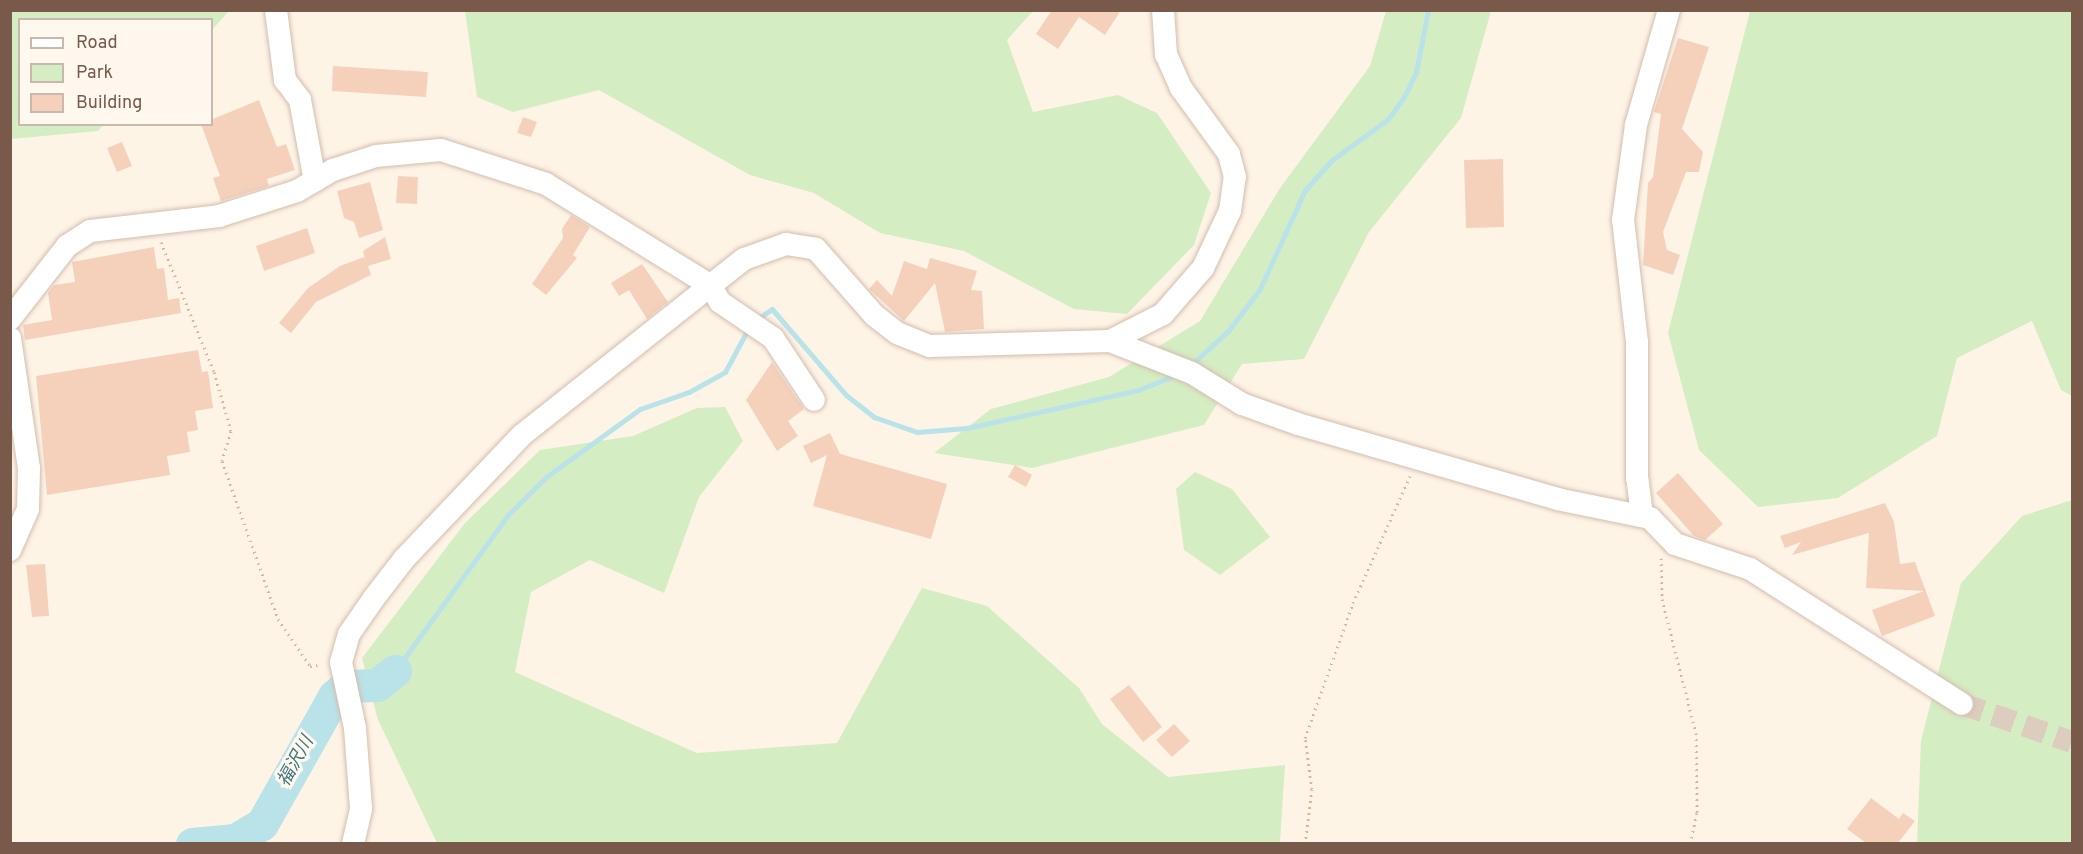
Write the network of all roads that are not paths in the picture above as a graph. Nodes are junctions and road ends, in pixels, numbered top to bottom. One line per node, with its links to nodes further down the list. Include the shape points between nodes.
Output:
1 (276, 10): 4 (street, via 285,80 300,100)
2 (1163, 10): 8 (street, via 1166,55 1181,88 1229,154 1235,177 1230,211 1203,268 1163,314)
3 (1669, 10): 10 (street, via 1636,125 1623,220 1637,342 1637,478)
4 (315, 181): 5 (street, via 333,170 412,149 468,157 546,184); 6 (street, via 219,216 156,226 122,224 90,231 67,246)
5 (711, 286): 8 (street, via 744,259 786,244 816,249 874,315 897,333 930,346); 9 (street, via 720,302 773,338); 13 (street, via 522,435 404,559 349,634 341,662 355,728 361,808)
6 (10, 319)
7 (10, 338): 11 (street, via 29,468 28,509)
8 (1110, 341): 10 (street, via 1192,373 1242,404 1557,499)
9 (814, 400)
10 (1642, 516): 12 (street, via 1690,552 1722,556 1750,569)
11 (10, 550)
12 (1962, 704)
13 (353, 843)

